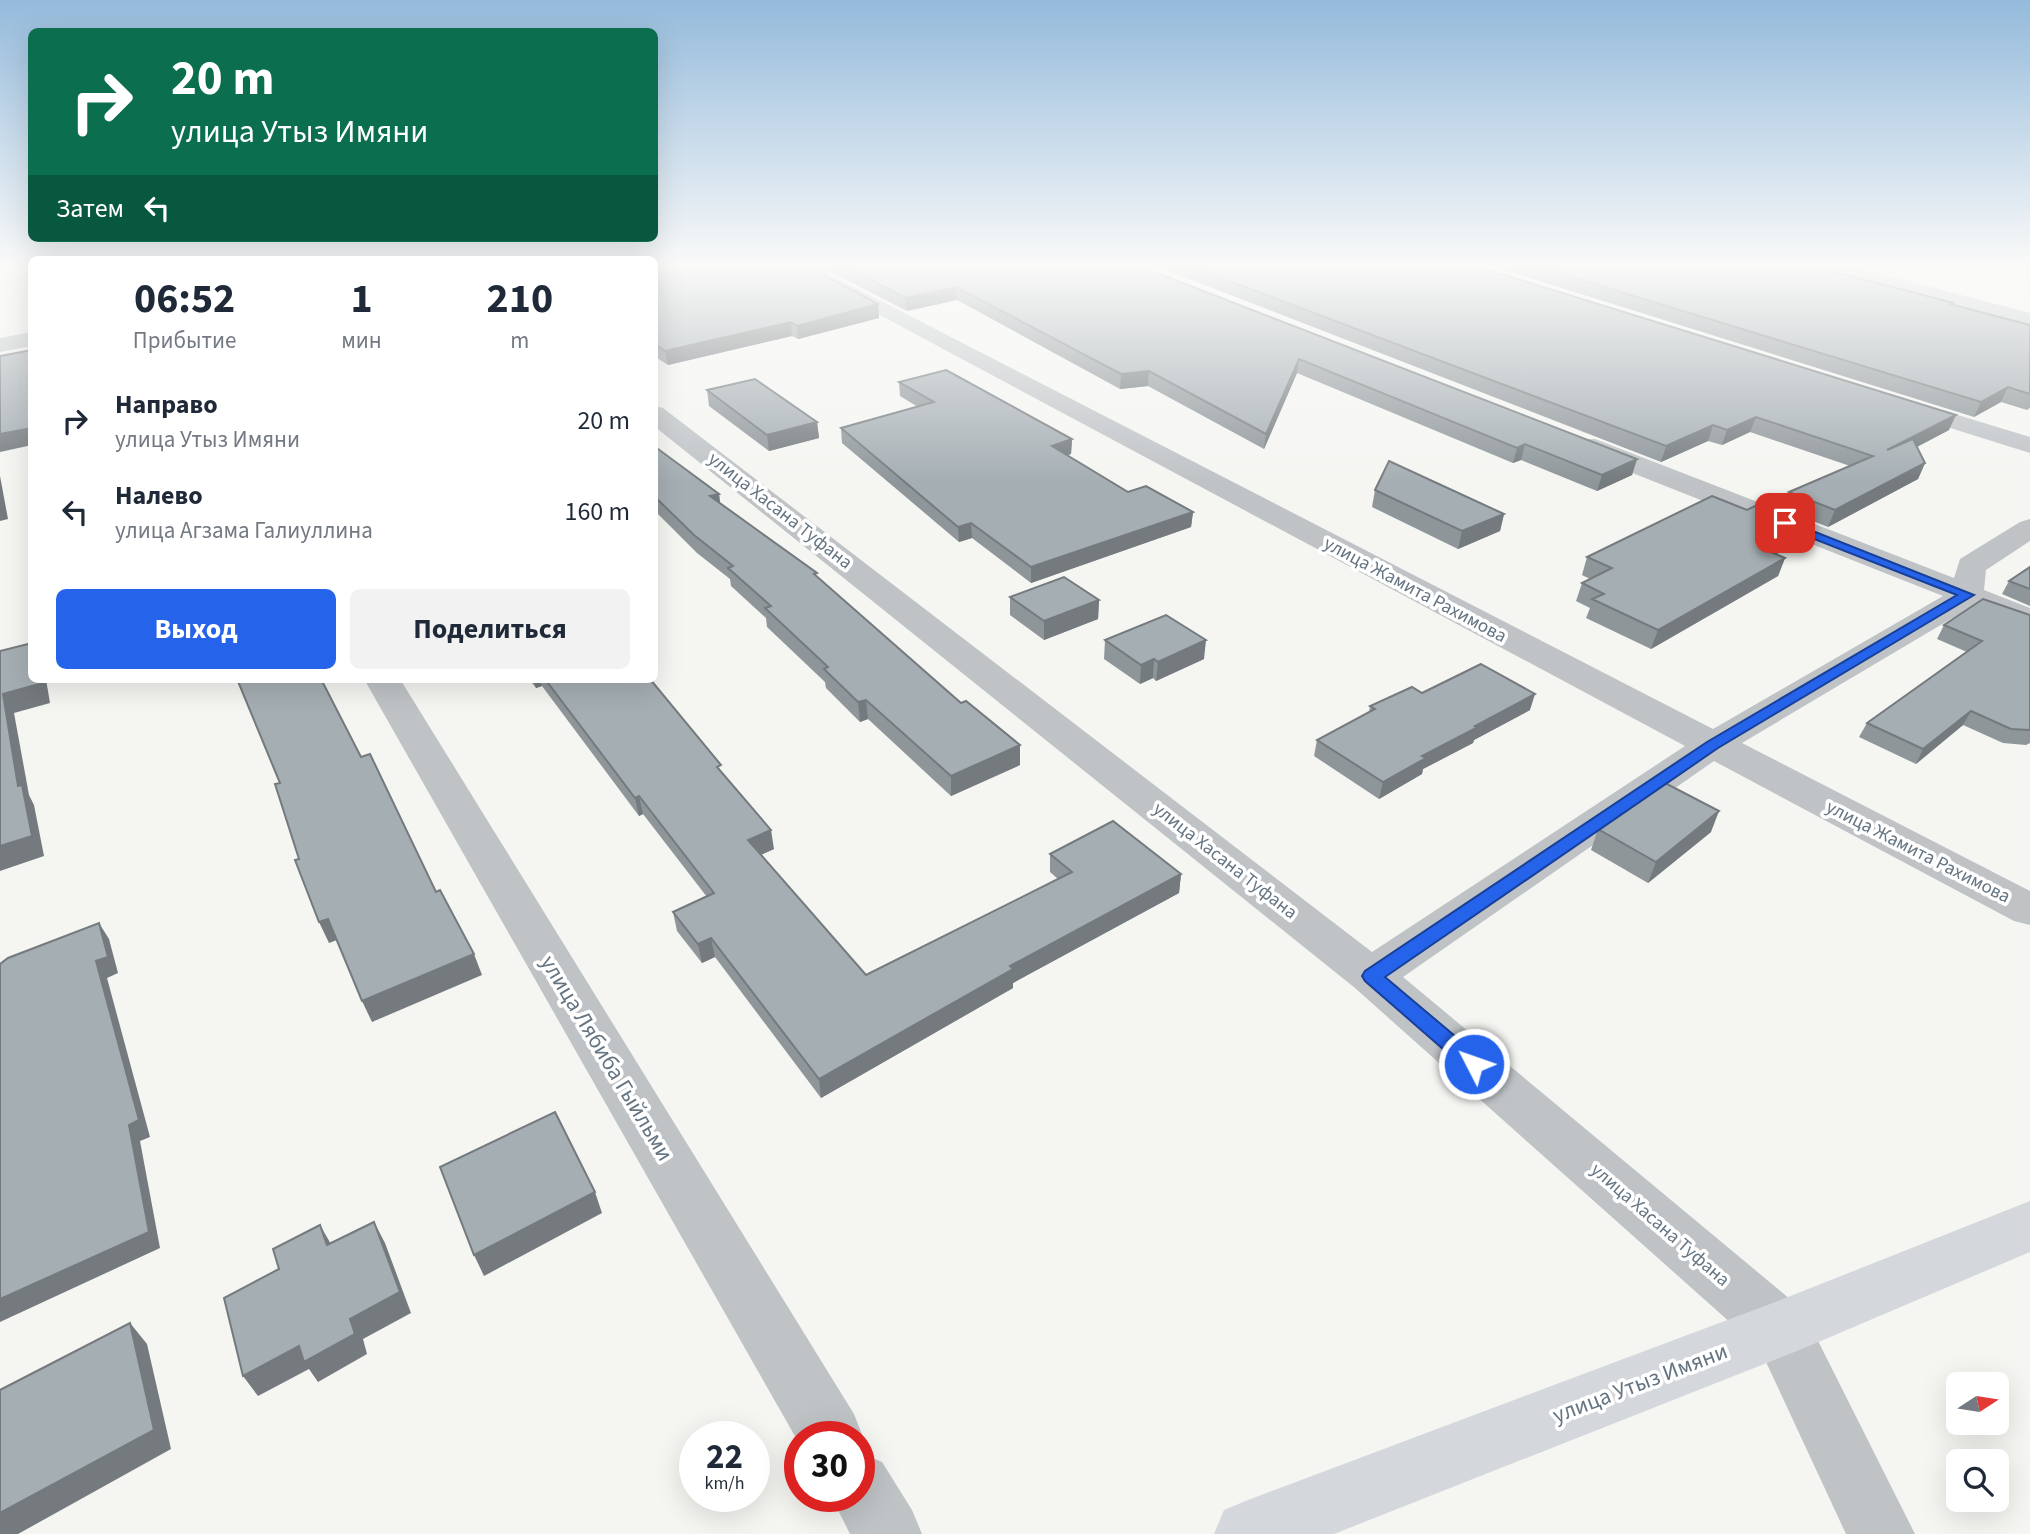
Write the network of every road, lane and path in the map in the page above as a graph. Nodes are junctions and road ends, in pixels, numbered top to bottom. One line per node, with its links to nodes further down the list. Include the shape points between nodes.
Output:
1 (28, 340): 3 (street)
2 (938, 340): 12 (street, улица Жамита Рахимова)
3 (0, 345)
4 (1886, 400): 7 (street)
5 (658, 416): 14 (street, улица Хасана Туфана)
6 (1564, 437): 9 (street)
7 (2030, 445)
8 (2030, 528): 9 (street, via 1971,566)
9 (1968, 595): 10 (street); 12 (street)
10 (2030, 619)
11 (384, 683): 17 (street, улица Лябиба Гыйльми)
12 (1712, 745): 13 (street, улица Жамита Рахимова); 14 (street)
13 (2030, 911)
14 (1371, 976): 16 (street, улица Хасана Туфана)
15 (2030, 1226): 16 (street, улица Утыз Имяни)
16 (1781, 1329): 20 (street, улица Утыз Имяни); 21 (street)
17 (822, 1421)
18 (875, 1512): 19 (street)
19 (888, 1534)
20 (1248, 1534)
21 (1881, 1534)

